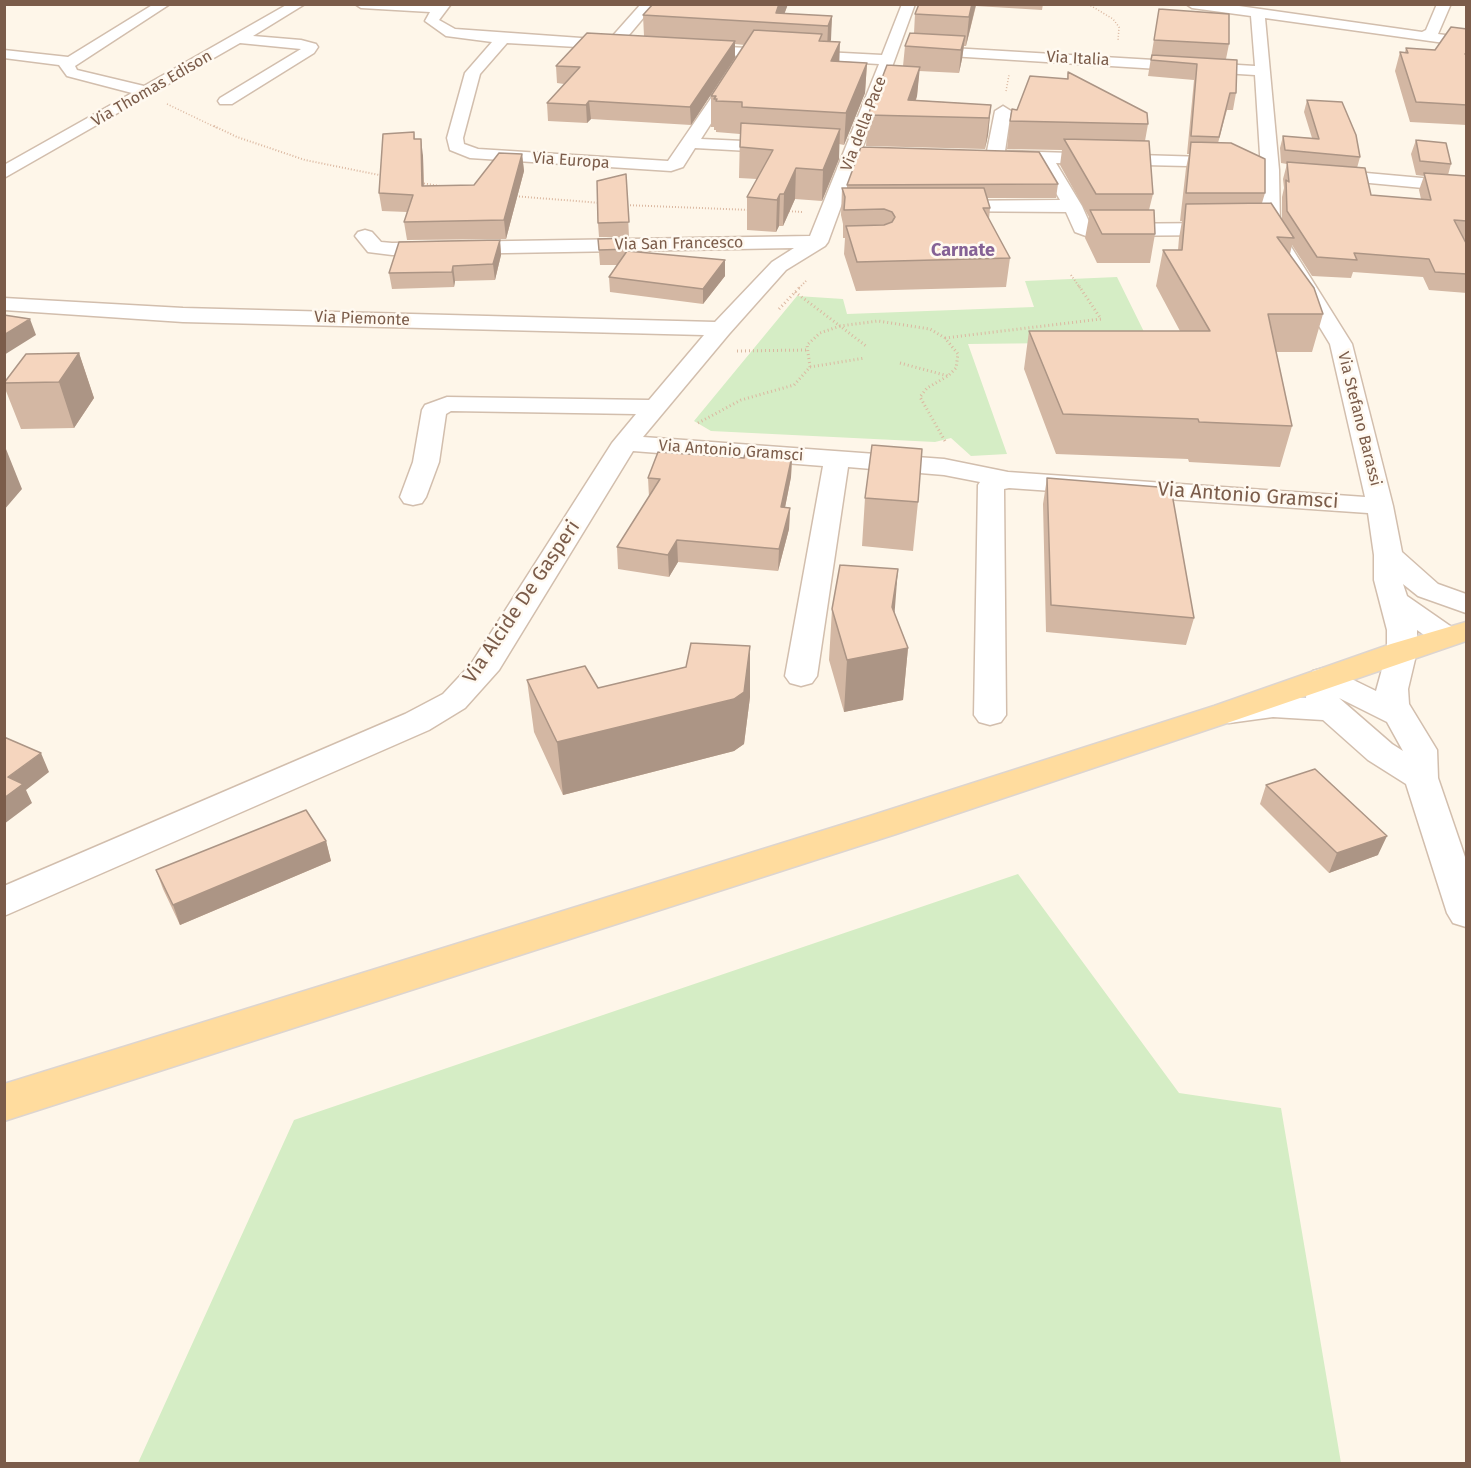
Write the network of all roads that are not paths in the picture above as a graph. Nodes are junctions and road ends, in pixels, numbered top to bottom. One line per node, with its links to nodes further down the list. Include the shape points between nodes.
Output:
1 (164, 4): 19 (street)
2 (299, 4): 11 (street, Via Thomas Edison)
3 (361, 4): 7 (street)
4 (649, 4): 14 (street)
5 (909, 4): 20 (street, Via della Pace)
6 (1192, 4): 9 (street)
7 (443, 6): 12 (street, via 432,17 442,29)
8 (1443, 6): 10 (street, via 1431,32)
9 (1258, 14): 10 (street); 21 (street)
10 (1425, 36): 13 (street)
11 (238, 39): 22 (street, Via Thomas Edison); 23 (street, via 311,47)
12 (503, 39): 14 (street); 25 (street, Via Europa, via 473,74 455,138 459,148 486,155 657,167 677,163)
13 (1467, 42)
14 (612, 45): 15 (street)
15 (639, 46)
16 (672, 48): 17 (street, Via Italia)
17 (749, 52): 20 (street, Via Italia); 25 (street)
18 (4, 54): 19 (street)
19 (69, 62): 22 (street, via 67,68 72,73)
20 (890, 62): 21 (street, Via Italia, via 913,55); 33 (street, Via della Pace)
21 (1264, 71): 28 (street)
22 (147, 92): 29 (street, Via Thomas Edison)
23 (226, 101)
24 (1003, 111): 27 (street, via 989,156)
25 (689, 143): 26 (street)
26 (802, 150)
27 (1044, 157): 28 (street); 32 (street)
28 (1265, 166): 36 (street)
29 (4, 173)
30 (1307, 173): 31 (street)
31 (1467, 187)
32 (1073, 206): 35 (street); 36 (street, via 1086,234)
33 (833, 207): 34 (street); 38 (street, Via della Pace)
34 (857, 207)
35 (929, 207)
36 (1270, 229): 46 (street, Via Stefano Barassi, via 1341,345)
37 (365, 236): 38 (street, Via San Francesco, via 375,248 392,249)
38 (822, 245): 40 (street, Via Alcide De Gasperi, via 779,266)
39 (4, 303): 40 (street, Via Piemonte, via 183,315)
40 (733, 336): 41 (street, Via Alcide De Gasperi)
41 (654, 407): 42 (street, Via Alcide De Gasperi); 45 (street, via 447,404 434,410 426,462)
42 (625, 443): 43 (street, Via Antonio Gramsci); 58 (street, Via Alcide De Gasperi, via 483,670 454,700 417,722)
43 (837, 459): 44 (street, Via Antonio Gramsci, via 944,467); 53 (street)
44 (1008, 480): 46 (street, Via Antonio Gramsci); 55 (street, via 991,485)
45 (412, 497)
46 (1380, 506): 47 (street, Via Stefano Barassi)
47 (1388, 555): 48 (street); 49 (street, Via Stefano Barassi, via 1388,580)
48 (1428, 590): 50 (street); 51 (street)
49 (1394, 600): 51 (street); 52 (street, Via Stefano Barassi, via 1402,630)
50 (1467, 604)
51 (1456, 634): 52 (main road)
52 (1402, 651): 54 (main road); 56 (street, Via Stefano Barassi, via 1392,689 1393,705)
53 (801, 676)
54 (1328, 694): 56 (street); 57 (street, via 1380,752); 60 (main road, via 1225,714 495,950)
55 (990, 715)
56 (1399, 715): 57 (street, via 1420,750)
57 (1421, 778): 59 (street)
58 (4, 902)
59 (1467, 913)
60 (4, 1103)

